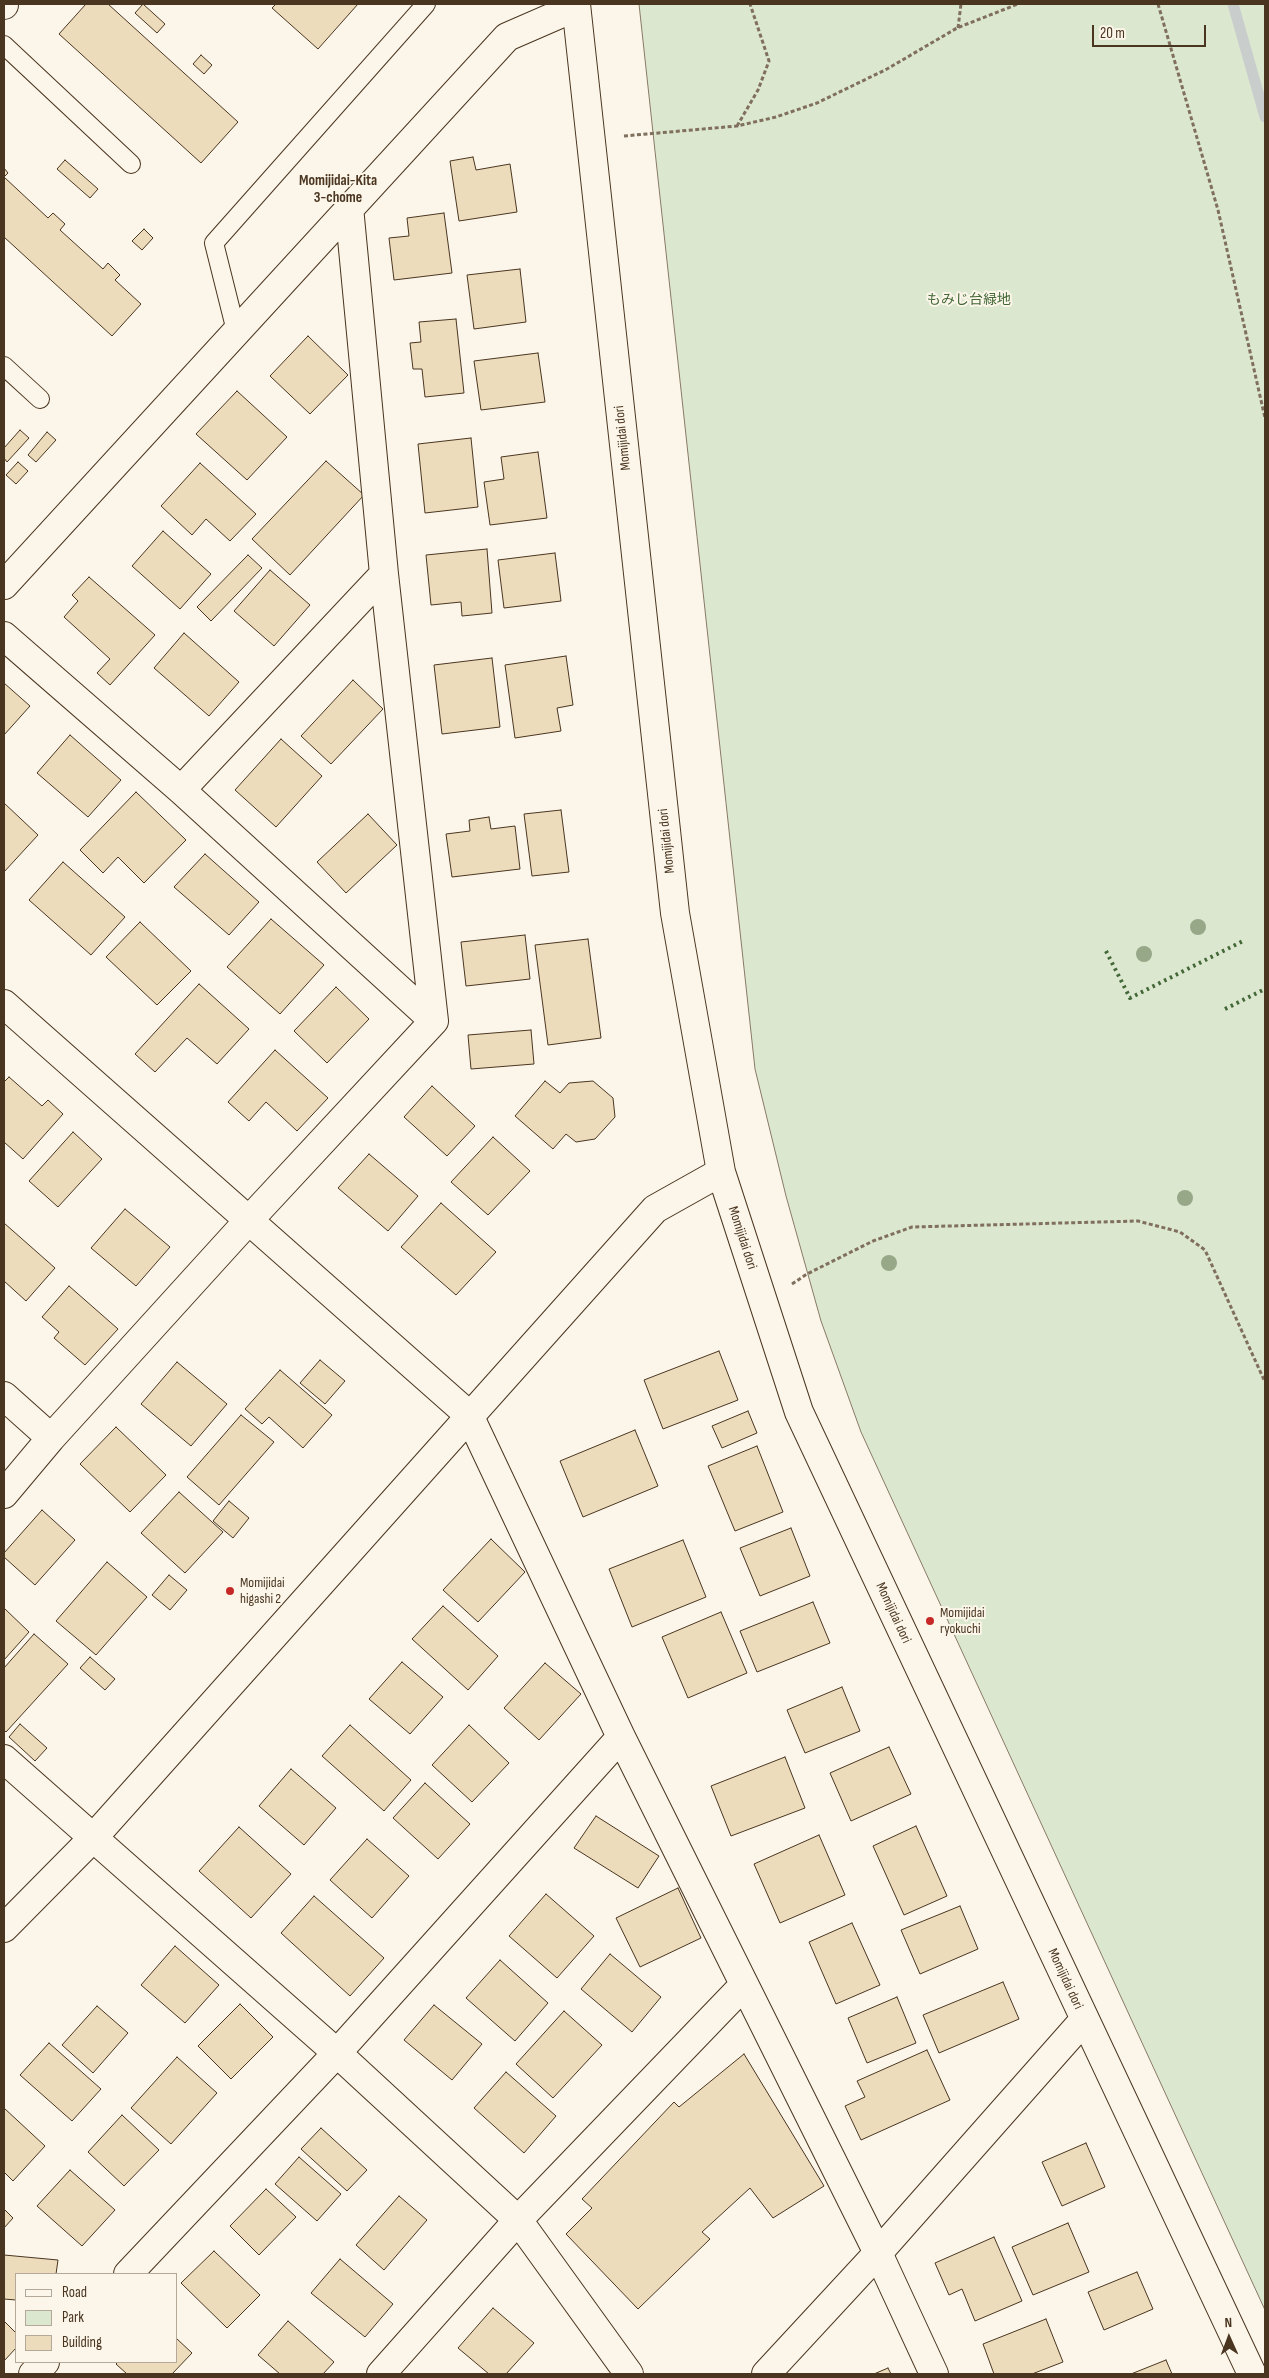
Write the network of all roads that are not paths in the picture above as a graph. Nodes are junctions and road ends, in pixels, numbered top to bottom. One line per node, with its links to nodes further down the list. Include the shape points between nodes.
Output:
1 (426, 4): 6 (lane, via 214,243)
2 (576, 5): 5 (street, via 507,37); 15 (street, Momijidai dori, via 675,914)
3 (4, 45): 4 (lane)
4 (131, 164)
5 (349, 207): 6 (street); 9 (street)
6 (236, 331): 10 (street)
7 (4, 366): 8 (lane)
8 (40, 399)
9 (384, 574): 12 (street); 14 (street)
10 (4, 585)
11 (4, 636): 12 (street)
12 (181, 790): 14 (street)
13 (4, 1004): 16 (street)
14 (434, 1022): 16 (street)
15 (720, 1172): 18 (street, via 655,1209); 26 (street, Momijidai dori, via 799,1412)
16 (249, 1220): 18 (street); 19 (street)
17 (4, 1396): 19 (street)
18 (469, 1415): 21 (street); 23 (street)
19 (51, 1438): 20 (street)
20 (4, 1494)
21 (621, 1737): 25 (street); 27 (street)
22 (4, 1759): 23 (street)
23 (93, 1838): 24 (street); 27 (street)
24 (5, 1926)
25 (744, 1985): 28 (street); 29 (street)
26 (1084, 2020): 29 (street); 37 (street, Momijidai dori)
27 (337, 2053): 28 (street); 30 (street)
28 (518, 2220): 33 (street); 34 (street)
29 (878, 2252): 35 (street); 36 (street)
30 (129, 2273)
31 (44, 2363): 32 (street)
32 (33, 2374)
33 (381, 2374)
34 (629, 2374)
35 (766, 2374)
36 (934, 2374)
37 (1252, 2374)

